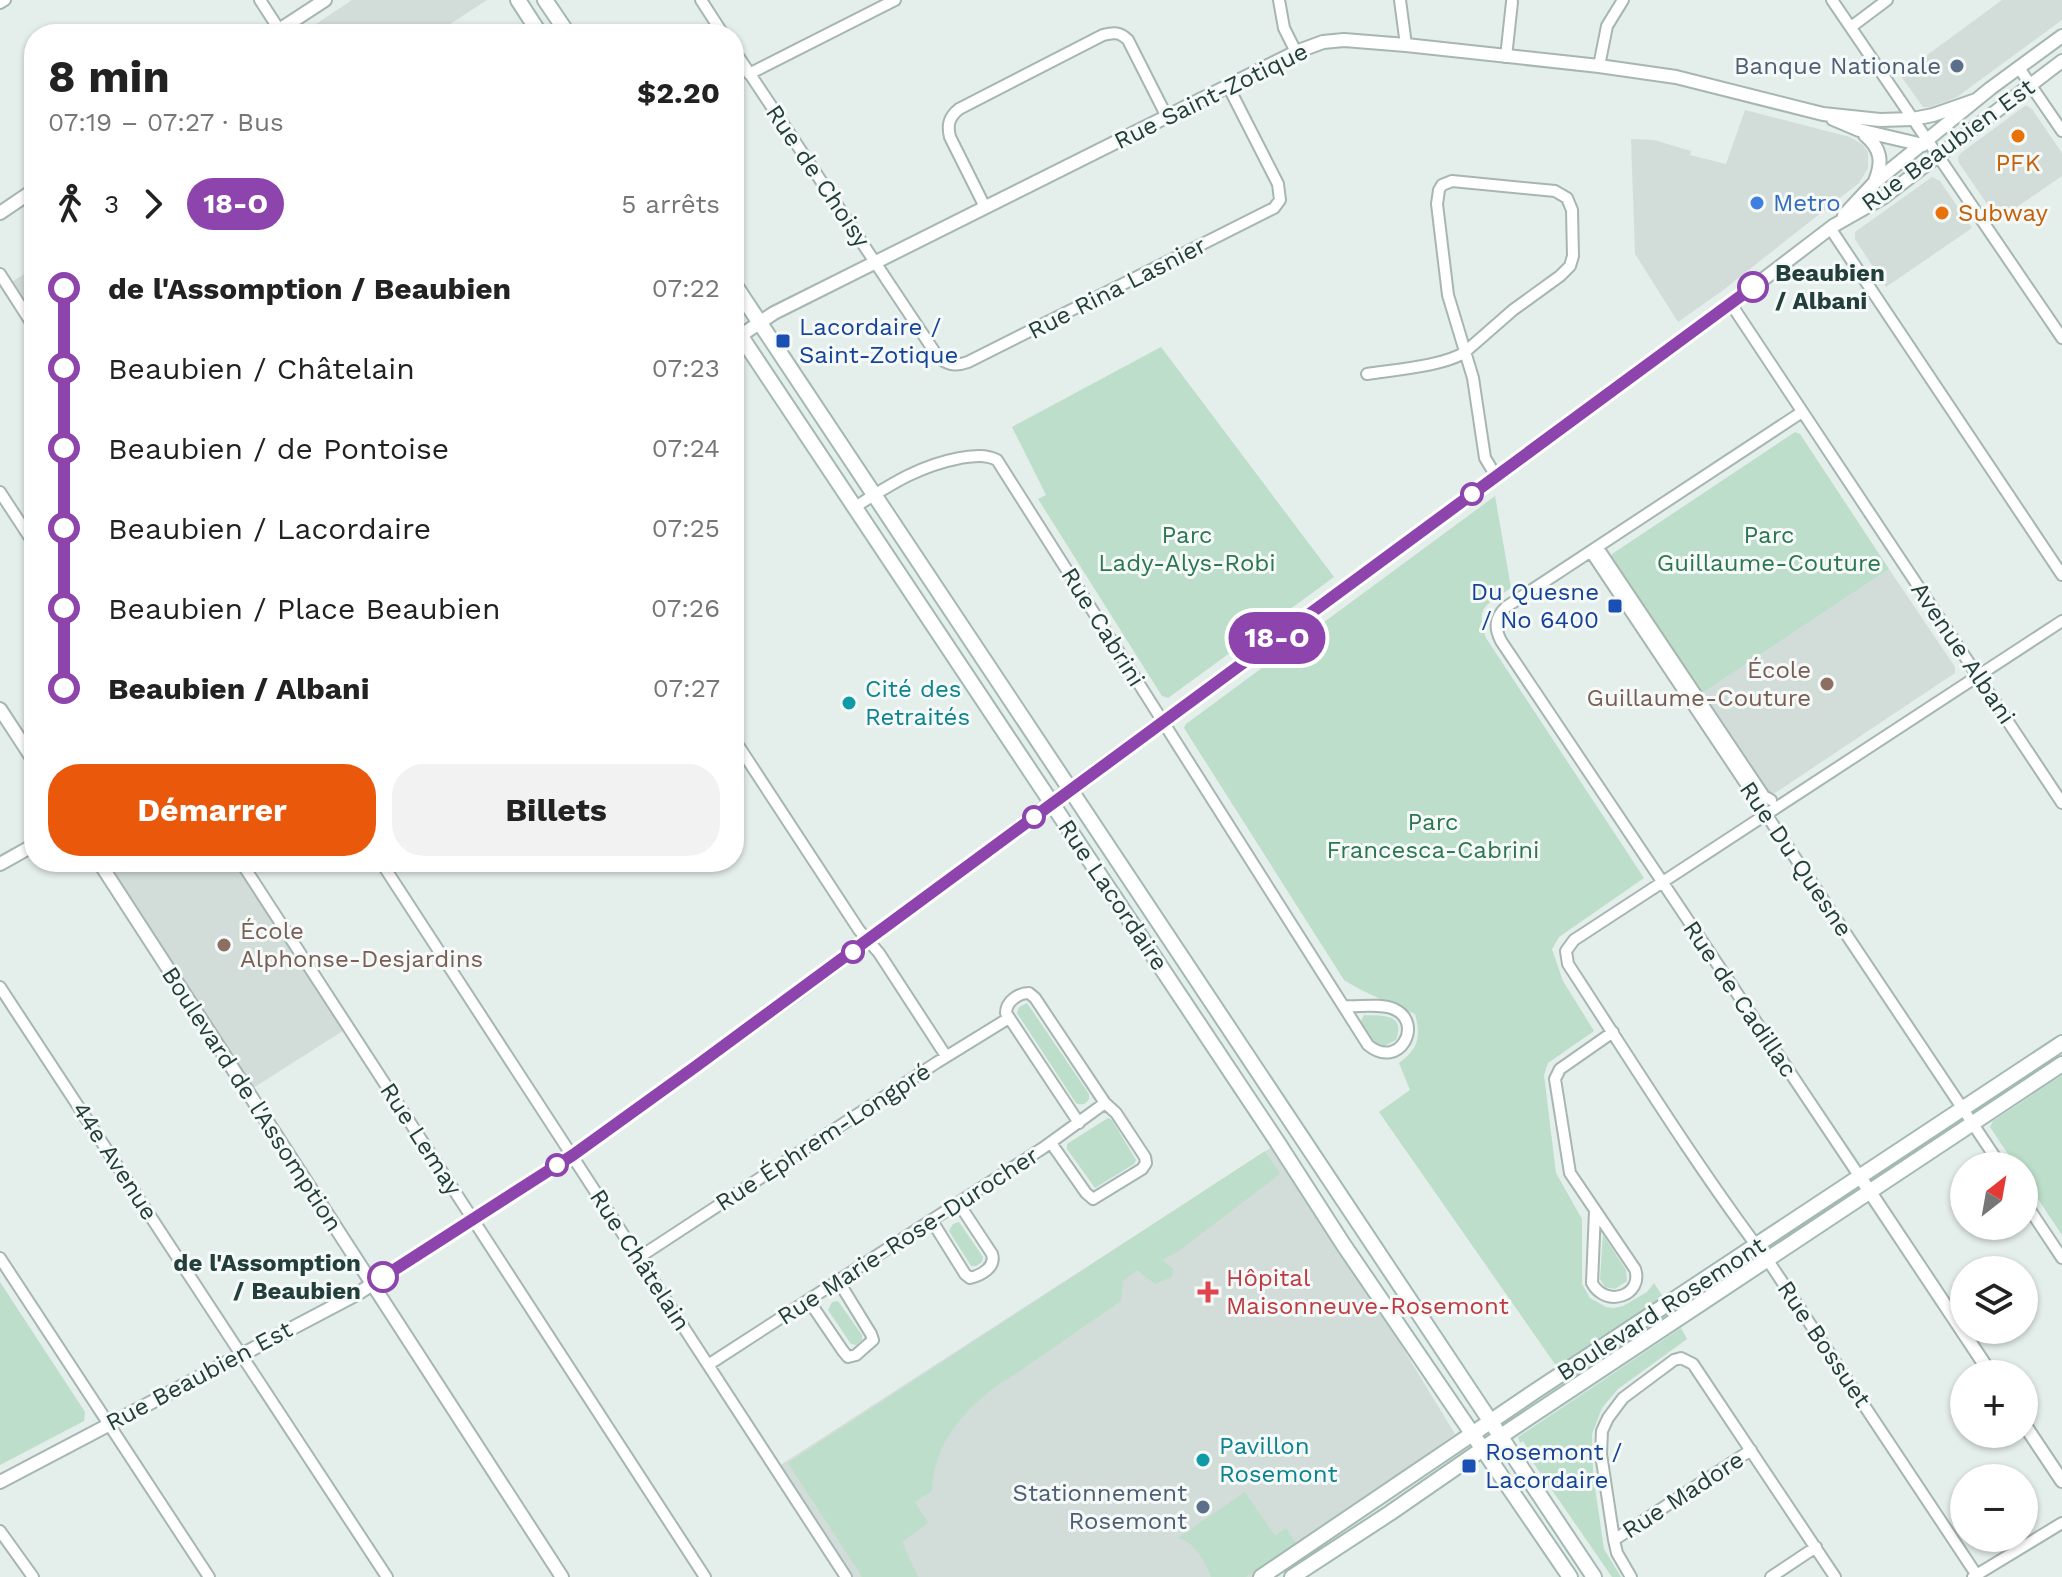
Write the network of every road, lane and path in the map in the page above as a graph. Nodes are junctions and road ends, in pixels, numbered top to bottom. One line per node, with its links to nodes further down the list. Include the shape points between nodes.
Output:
1 (5, 0): 14 (street)
2 (260, 0): 15 (street)
3 (325, 0): 16 (street)
4 (518, 0): 17 (main road)
5 (545, 0): 18 (main road)
6 (701, 0): 19 (street)
7 (895, 0): 29 (street)
8 (1279, 0): 23 (street)
9 (1400, 0): 22 (street)
10 (1623, 0): 27 (street, via 1607,26)
11 (1832, 0): 20 (street)
12 (1887, 0): 20 (street)
13 (1512, 1): 24 (street)
14 (0, 3)
15 (274, 24)
16 (292, 24)
17 (534, 24)
18 (558, 24)
19 (717, 24)
20 (1851, 27): 35 (street)
21 (2062, 36): 28 (street, Rue Beaubien Est)
22 (1406, 45): 23 (street, Rue Saint-Zotique, via 1333,41); 24 (street, Rue Saint-Zotique)
23 (1296, 52): 31 (street, Rue Saint-Zotique)
24 (1506, 57): 27 (street, Rue Saint-Zotique)
25 (2062, 61): 30 (street, Rue Beaubien Est)
26 (744, 66): 29 (street, Rue de Choisy)
27 (1599, 66): 33 (street, Rue Saint-Zotique, via 1676,77)
28 (2019, 68): 30 (street); 32 (street, Rue Beaubien Est)
29 (749, 74): 44 (street, Rue de Choisy)
30 (2030, 85): 37 (street); 38 (street, Rue Beaubien Est)
31 (1228, 86): 34 (street, Rue Saint-Zotique); 44 (street, Rue Rina Lasnier, via 1278,184 1280,200 1274,208 982,356 956,366 940,359)
32 (1976, 100): 35 (street, Rue Beaubien Est); 38 (street, Rue Beaubien Est)
33 (1823, 114): 35 (street, Rue Saint-Zotique); 36 (street, Rue Saint-Zotique)
34 (1167, 117): 41 (street, Rue Saint-Zotique); 41 (street, via 1128,40 1114,33 1103,35 952,115 950,137)
35 (1913, 119): 38 (street)
36 (1859, 130): 38 (street, Rue Saint-Zotique); 39 (street, via 1880,156)
37 (2062, 131)
38 (1932, 147): 39 (street, Rue Beaubien Est); 43 (street, Rue Beaubien Est, via 1884,197); 51 (street)
39 (1874, 183): 43 (street, Rue Beaubien Est)
40 (24, 197): 42 (street)
41 (985, 207): 44 (street, Rue Saint-Zotique)
42 (0, 213)
43 (1832, 227): 47 (street, Rue Beaubien Est); 62 (street)
44 (875, 262): 49 (street, Rue Saint-Zotique)
45 (0, 274): 48 (street)
46 (744, 299): 49 (main road, Rue Lacordaire)
47 (1731, 304): 55 (street, Avenue Albani); 56 (street, Rue Beaubien Est)
48 (24, 311)
49 (760, 323): 50 (street, Rue Saint-Zotique); 58 (main road, Rue Lacordaire)
50 (744, 330)
51 (2062, 338)
52 (744, 346): 59 (main road, Rue Lacordaire)
53 (1465, 352): 53 (street, via 1444,274 1437,204 1442,185 1458,181 1564,195 1572,210 1570,266); 54 (street); 56 (street, via 1485,458)
54 (1367, 374)
55 (1802, 412): 61 (street); 64 (street, Avenue Albani)
56 (1496, 476): 66 (street, Rue Beaubien Est)
57 (0, 492): 60 (street)
58 (874, 495): 59 (street, Rue Cabrini); 66 (street, Rue Cabrini, via 940,462 982,456 997,460); 69 (main road, Rue Lacordaire)
59 (855, 507): 71 (main road, Rue Lacordaire)
60 (24, 529)
61 (1594, 550): 70 (street); 73 (street, Rue Du Quesne); 79 (street, Rue de Cadillac, via 1506,607 1495,622 1497,632)
62 (2062, 575)
63 (2062, 621): 64 (street)
64 (1977, 676): 72 (street, Avenue Albani); 73 (street)
65 (0, 709): 67 (street)
66 (1163, 722): 69 (street, Rue Beaubien Est); 82 (street, Rue Cabrini)
67 (24, 746)
68 (744, 754): 80 (street)
69 (1070, 790): 71 (street, Rue Beaubien Est); 102 (main road, Rue Lacordaire)
70 (1771, 800)
71 (1052, 803): 80 (street, Rue Beaubien Est); 103 (main road, Rue Lacordaire)
72 (2062, 803)
73 (1766, 814): 79 (street); 89 (street, Rue Du Quesne)
74 (24, 851): 75 (street)
75 (0, 864)
76 (105, 872): 110 (street, Boulevard de l'Assomption)
77 (247, 872): 99 (street, Rue Lemay)
78 (388, 872): 94 (street, Rue Châtelain)
79 (1662, 882): 84 (street, Rue Bossuet, via 1574,940 1566,951 1568,964); 95 (street, Rue de Cadillac)
80 (868, 940): 86 (street); 94 (street, Rue Beaubien Est)
81 (0, 987): 112 (street, 44e Avenue)
82 (1344, 1006): 82 (street, Rue Cabrini, via 1373,1049 1389,1053 1407,1039 1407,1023 1398,1010)
83 (1009, 1018): 86 (street, Rue Éphrem-Longpré); 88 (street, via 1008,1003 1023,993 1035,998); 90 (street)
84 (1613, 1032): 98 (street, via 1560,1069 1555,1079 1568,1168); 104 (street, Rue Bossuet)
85 (2062, 1043): 89 (main road, Boulevard Rosemont)
86 (946, 1056): 106 (street, Rue Éphrem-Longpré)
87 (2062, 1064): 91 (main road, Boulevard Rosemont)
88 (1105, 1103): 90 (street, Rue Marie-Rose-Durocher); 92 (street, via 1145,1157 1142,1169 1093,1199)
89 (1962, 1109): 91 (street, Rue Du Quesne); 95 (main road, Boulevard Rosemont)
90 (1079, 1123): 92 (street, Rue Marie-Rose-Durocher)
91 (1972, 1123): 93 (street, Rue Du Quesne); 96 (main road, Boulevard Rosemont)
92 (1051, 1143): 97 (street, Rue Marie-Rose-Durocher)
93 (1992, 1152)
94 (573, 1155): 99 (street, Rue Beaubien Est); 106 (street, Rue Châtelain)
95 (1860, 1177): 96 (street, Rue de Cadillac); 104 (main road, Boulevard Rosemont)
96 (1869, 1192): 108 (main road, Boulevard Rosemont); 113 (street, Rue de Cadillac)
97 (959, 1204): 100 (street, Rue Marie-Rose-Durocher); 100 (street, via 994,1261 976,1276 965,1274)
98 (1595, 1211): 98 (street, via 1592,1283 1614,1298 1632,1289 1637,1274)
99 (472, 1219): 110 (street, Rue Beaubien Est); 133 (street, Rue Lemay)
100 (932, 1221): 109 (street, Rue Marie-Rose-Durocher)
101 (2038, 1222): 107 (street)
102 (1363, 1230): 103 (main road); 115 (main road, Rue Lacordaire)
103 (1343, 1244): 117 (main road, Rue Lacordaire)
104 (1756, 1247): 108 (street, Rue Bossuet); 115 (main road, Boulevard Rosemont)
105 (0, 1258): 116 (street)
106 (638, 1258): 114 (street, Rue Châtelain)
107 (2062, 1258)
108 (1767, 1260): 118 (main road, Boulevard Rosemont); 128 (street, Rue Bossuet)
109 (839, 1282): 111 (street, Rue Marie-Rose-Durocher); 111 (street, via 873,1340 856,1355 848,1357)
110 (372, 1284): 112 (street, Rue Beaubien Est); 132 (street, Boulevard de l'Assomption)
111 (809, 1301): 114 (street, Rue Marie-Rose-Durocher)
112 (242, 1354): 116 (street, Rue Beaubien Est); 131 (street, 44e Avenue)
113 (1982, 1360)
114 (708, 1365): 134 (street, Rue Châtelain)
115 (1491, 1422): 117 (main road, Boulevard Rosemont); 118 (main road, Rue Lacordaire)
116 (109, 1423): 123 (street, Rue Beaubien Est); 130 (street)
117 (1472, 1435): 120 (main road, Rue Lacordaire); 135 (main road, Boulevard Rosemont)
118 (1501, 1437): 120 (main road, Boulevard Rosemont); 138 (main road, Rue Lacordaire)
119 (2038, 1445): 122 (street)
120 (1482, 1450): 136 (main road, Boulevard Rosemont); 137 (main road, Rue Lacordaire)
121 (1751, 1450): 126 (street, Rue Madore); 126 (street, via 1693,1364 1685,1358 1674,1360 1623,1398 1602,1431); 127 (street)
122 (2062, 1481)
123 (0, 1482)
124 (2062, 1523): 128 (street)
125 (0, 1531): 129 (street)
126 (1614, 1540): 139 (street)
127 (1816, 1547): 140 (street); 141 (street)
128 (1976, 1576)
129 (33, 1577)
130 (209, 1577)
131 (387, 1577)
132 (562, 1577)
133 (705, 1577)
134 (846, 1577)
135 (1261, 1577)
136 (1292, 1577)
137 (1570, 1577)
138 (1594, 1577)
139 (1631, 1577)
140 (1771, 1577)
141 (1835, 1577)

